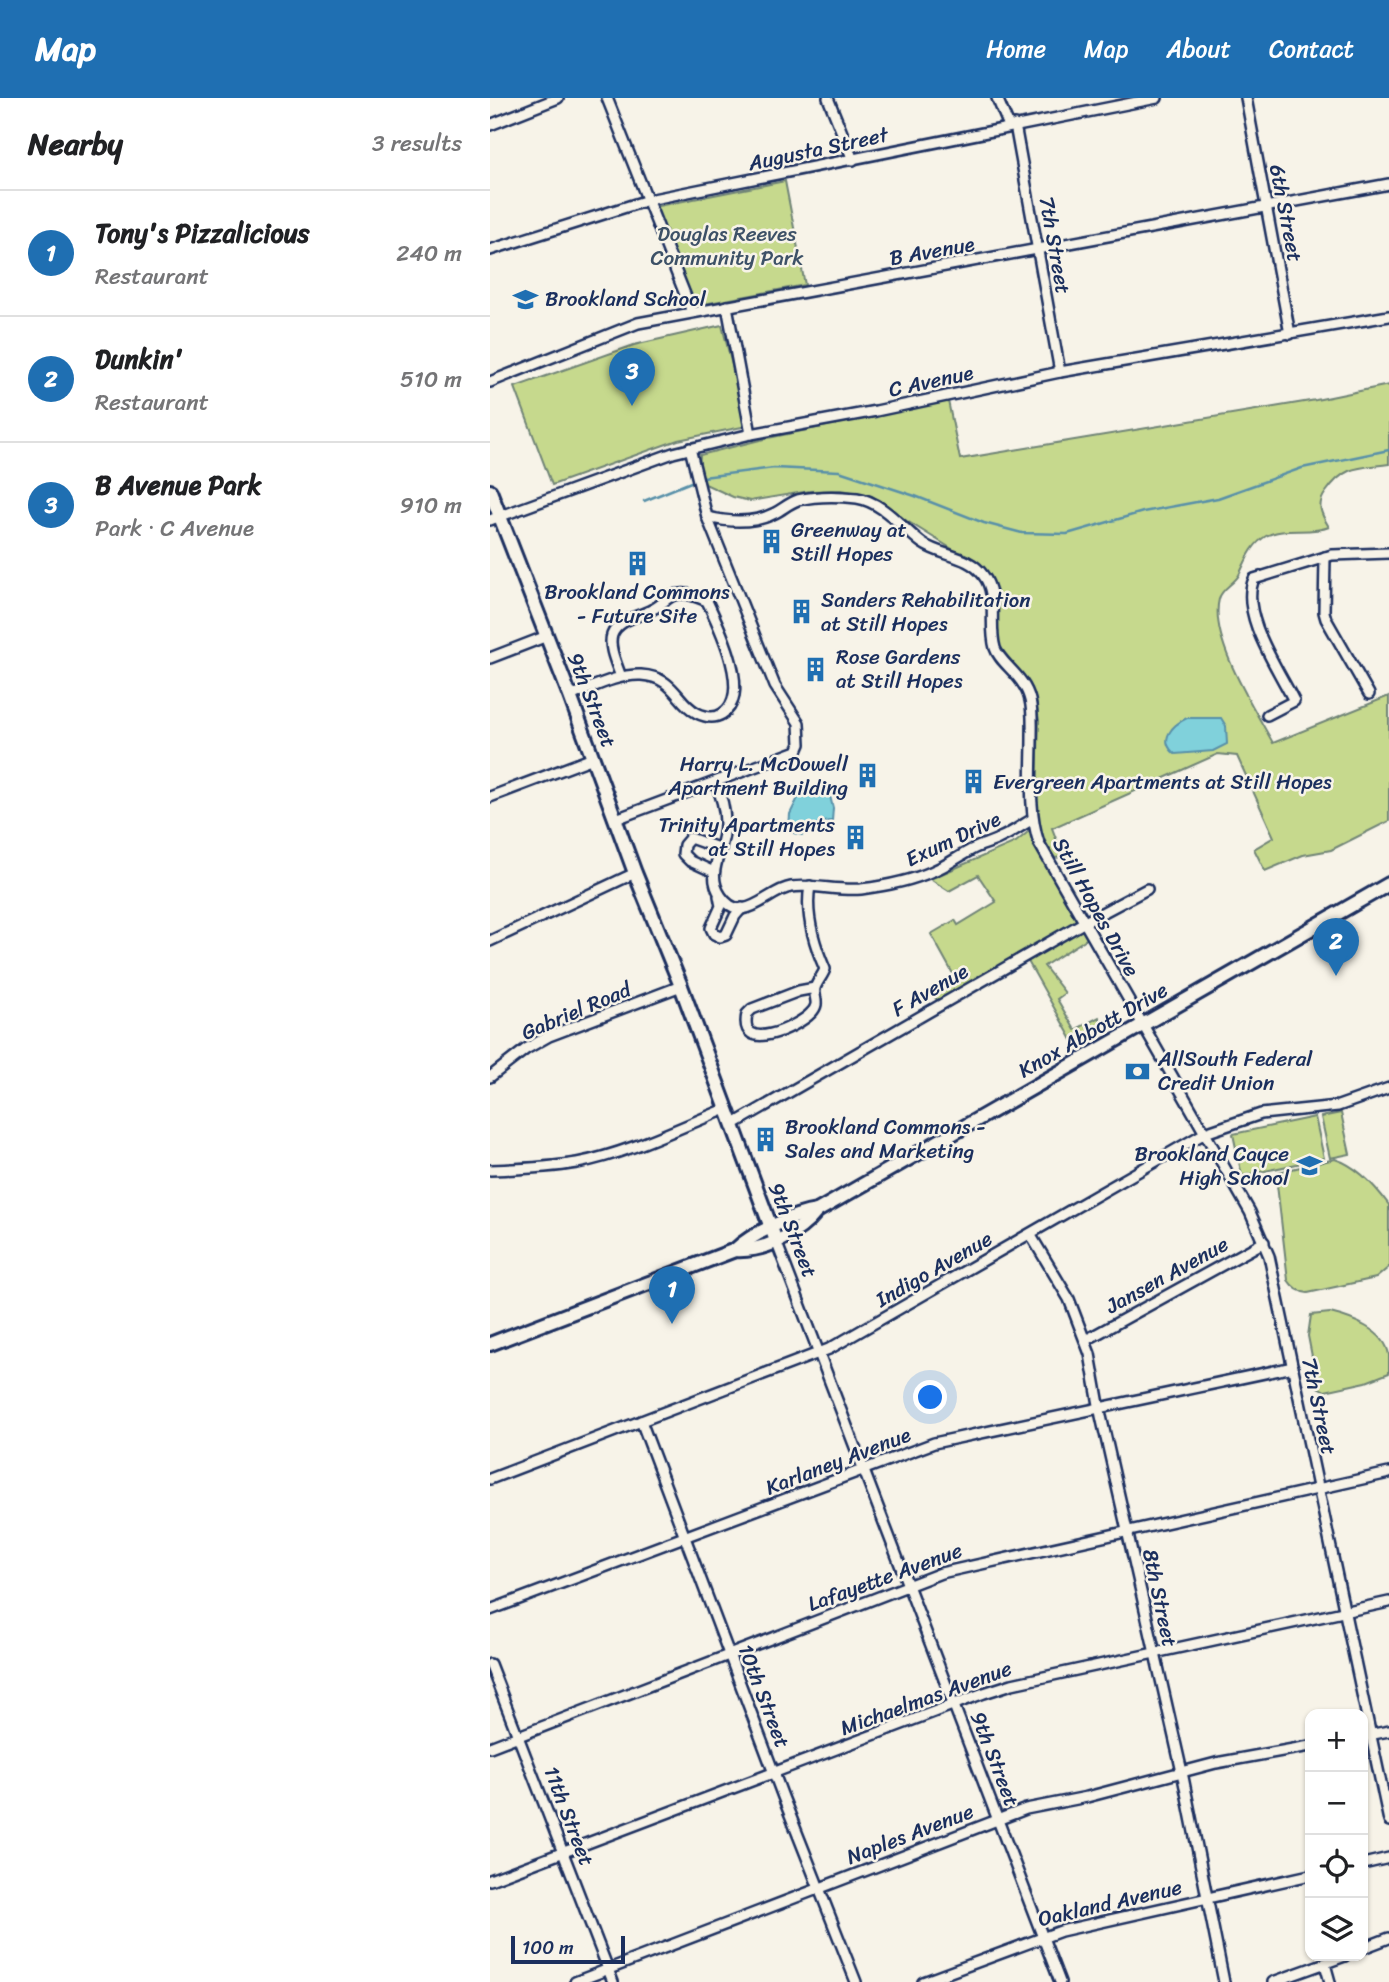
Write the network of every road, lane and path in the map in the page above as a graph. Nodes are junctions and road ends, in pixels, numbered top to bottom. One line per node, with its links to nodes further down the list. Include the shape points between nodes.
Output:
1 (558, 98): 7 (street)
2 (607, 98): 11 (street)
3 (828, 98): 9 (street)
4 (998, 98): 8 (street, 7th Street)
5 (1157, 98): 8 (street, Augusta Street)
6 (1246, 98): 12 (street, 6th Street)
7 (490, 125)
8 (1012, 125): 9 (street, Augusta Street); 13 (street, 7th Street)
9 (853, 160): 11 (street, Augusta Street)
10 (1389, 184): 12 (street, B Avenue)
11 (648, 200): 14 (street, Augusta Street); 16 (street)
12 (1266, 207): 13 (street, B Avenue); 18 (street, 6th Street)
13 (1038, 249): 15 (street, B Avenue); 19 (street, 7th Street)
14 (490, 250)
15 (727, 306): 16 (street, B Avenue); 21 (street)
16 (692, 312): 20 (street, B Avenue, via 638,323)
17 (1389, 316): 18 (street, C Avenue)
18 (1290, 334): 19 (street, C Avenue)
19 (1060, 372): 21 (street, C Avenue)
20 (490, 382)
21 (751, 433): 22 (street, C Avenue)
22 (690, 448): 24 (street); 25 (street, C Avenue)
23 (490, 491): 25 (main road, 9th Street)
24 (707, 517): 35 (street, via 775,686 801,730 797,751); 38 (street, Still Hopes Drive, via 752,520 809,498 858,498 891,516 924,545 967,562 983,575 992,598 996,650 1022,681 1030,701)
25 (495, 518): 28 (main road, 9th Street)
26 (1389, 553): 27 (street)
27 (1325, 557): 31 (street, via 1326,619); 33 (street, via 1259,576 1250,588 1253,618 1294,701)
28 (547, 636): 29 (street); 32 (main road, 9th Street)
29 (490, 658)
30 (621, 677): 30 (street, via 640,675 667,683 694,712 706,717 718,717 734,702 734,670 707,601 695,595 668,597 653,610 617,627 611,645); 32 (street)
31 (1369, 694)
32 (570, 696): 34 (main road, 9th Street)
33 (1267, 715)
34 (593, 758): 36 (street); 37 (main road, 9th Street)
35 (715, 782): 37 (street); 39 (street, via 725,813)
36 (490, 797)
37 (616, 819): 41 (main road, 9th Street)
38 (1033, 819): 43 (street, Exum Drive, via 916,877 858,889); 47 (street, Still Hopes Drive, via 1039,843)
39 (721, 849): 40 (street); 40 (street, via 691,838 684,845 683,854 690,861)
40 (714, 872): 45 (street)
41 (635, 873): 48 (street); 49 (main road, 9th Street)
42 (1389, 884): 51 (main road, Knox Abbott Drive)
43 (810, 887): 46 (street, Exum Drive, via 778,890 764,902); 50 (street, via 812,931 825,969)
44 (1147, 889): 47 (street, F Avenue)
45 (719, 894): 46 (street); 46 (street, via 721,906 711,928 714,934 726,935)
46 (742, 908)
47 (1083, 923): 51 (street, Still Hopes Drive); 55 (street, F Avenue)
48 (490, 941)
49 (681, 986): 52 (street, Gabriel Road, via 550,1036); 54 (main road, 9th Street)
50 (815, 988): 50 (street, via 818,1000 800,1023 761,1037 747,1028 747,1014 752,1009)
51 (1143, 1024): 56 (street, 7th Street); 58 (main road, Knox Abbott Drive)
52 (490, 1077)
53 (1389, 1088): 56 (street, Indigo Avenue, via 1338,1106 1261,1114)
54 (726, 1109): 55 (main road, 9th Street); 57 (street, via 590,1160)
55 (733, 1125): 59 (main road, 9th Street)
56 (1205, 1133): 60 (street, Indigo Avenue); 62 (street, 7th Street)
57 (490, 1170)
58 (817, 1211): 59 (main road, Knox Abbott Drive, via 800,1213); 61 (main road, Knox Abbott Drive, via 806,1225)
59 (772, 1228): 61 (main road, 9th Street); 63 (main road, Knox Abbott Drive, via 746,1239)
60 (1030, 1234): 64 (street, 8th Street, via 1069,1299); 66 (street, Indigo Avenue)
61 (776, 1241): 63 (main road, Knox Abbott Drive, via 750,1251); 66 (street, 9th Street)
62 (1264, 1242): 64 (street, Jansen Avenue); 67 (street, 7th Street)
63 (735, 1250): 65 (main road, Knox Abbott Drive)
64 (1086, 1340): 68 (street, 8th Street)
65 (490, 1344)
66 (819, 1352): 69 (street, Indigo Avenue); 70 (street, 9th Street)
67 (1293, 1367): 68 (street, Karlaney Avenue); 73 (street, 7th Street)
68 (1100, 1407): 70 (street, Karlaney Avenue, via 943,1441); 74 (street, 8th Street)
69 (641, 1421): 72 (street, Indigo Avenue); 75 (street, 10th Street)
70 (864, 1470): 75 (street, Karlaney Avenue); 76 (street, 9th Street)
71 (1389, 1473): 73 (street, Lafayette Avenue)
72 (490, 1479)
73 (1318, 1489): 74 (street, Lafayette Avenue); 79 (street, 7th Street)
74 (1127, 1530): 76 (street, Lafayette Avenue, via 953,1569); 80 (street, 8th Street)
75 (686, 1537): 78 (street, Karlaney Avenue); 81 (street, 10th Street)
76 (907, 1585): 81 (street, Lafayette Avenue); 83 (street, 9th Street)
77 (1389, 1602): 79 (street, Michaelmas Avenue)
78 (490, 1610)
79 (1344, 1612): 80 (street, Michaelmas Avenue); 84 (street, 7th Street)
80 (1154, 1653): 83 (street, Michaelmas Avenue, via 1012,1684); 91 (street, 8th Street)
81 (729, 1654): 86 (street, Lafayette Avenue); 92 (street, 10th Street)
82 (490, 1664): 86 (street, 11th Street)
83 (953, 1704): 92 (street, Michaelmas Avenue); 93 (street, 9th Street)
84 (1361, 1709)
85 (1389, 1731): 87 (street)
86 (519, 1735): 89 (street, Lafayette Avenue); 95 (street, 11th Street)
87 (1368, 1735)
88 (1368, 1742): 94 (street, 7th Street)
89 (490, 1746)
90 (1305, 1747): 91 (street, Naples Avenue)
91 (1182, 1772): 93 (street, Naples Avenue); 101 (street, 8th Street)
92 (774, 1773): 95 (street, Michaelmas Avenue); 100 (street, 10th Street)
93 (997, 1819): 100 (street, Naples Avenue); 102 (street, 9th Street)
94 (1389, 1821)
95 (563, 1852): 99 (street, Michaelmas Avenue); 107 (street, 11th Street)
96 (1389, 1858): 97 (street)
97 (1368, 1863)
98 (1305, 1876): 101 (street, Oakland Avenue)
99 (490, 1880)
100 (820, 1888): 107 (street, Naples Avenue); 110 (street, 10th Street)
101 (1206, 1898): 102 (street, Oakland Avenue); 113 (street, 8th Street)
102 (1043, 1936): 111 (street, Oakland Avenue); 112 (street, 9th Street)
103 (1389, 1938): 104 (street)
104 (1368, 1946)
105 (1332, 1961): 106 (street)
106 (1325, 1964): 114 (street); 115 (street)
107 (608, 1969): 108 (street, Naples Avenue); 109 (street, 11th Street)
108 (575, 1982)
109 (613, 1982)
110 (856, 1982)
111 (923, 1982)
112 (1060, 1982)
113 (1224, 1982)
114 (1273, 1982)
115 (1330, 1982)

